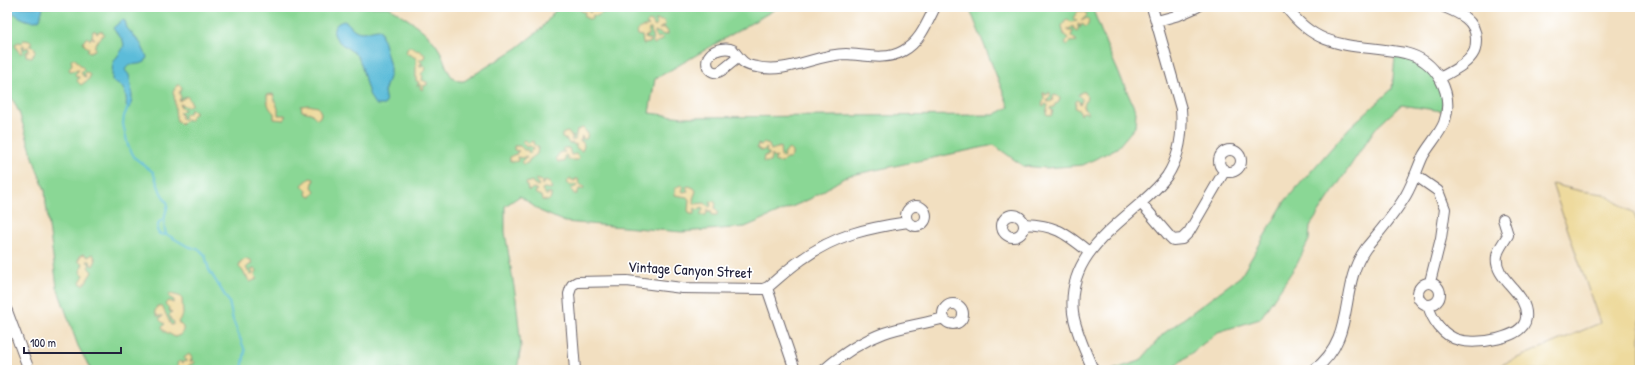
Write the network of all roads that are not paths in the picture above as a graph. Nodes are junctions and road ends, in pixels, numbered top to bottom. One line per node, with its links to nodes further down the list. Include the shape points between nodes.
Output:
1 (935, 7): 7 (street, via 919,37 903,51 891,56 838,55 785,68 769,69 755,67)
2 (1152, 7): 6 (street)
3 (1197, 7): 6 (street)
4 (1286, 7): 8 (street, via 1305,28 1321,38 1340,45 1406,54 1424,62)
5 (1444, 7): 8 (street, via 1468,20 1474,29 1476,41 1474,51 1467,60)
6 (1156, 21): 11 (street, via 1179,97 1182,128 1178,152 1167,176)
7 (738, 58)
8 (1440, 78): 10 (street, via 1447,102 1445,119)
9 (1225, 170): 11 (street, via 1189,232 1182,239 1173,240)
10 (1415, 175): 16 (street, via 1438,191 1445,209); 26 (street, via 1398,208 1359,260 1349,289 1340,337 1330,355)
11 (1141, 203): 15 (street)
12 (1503, 219): 18 (street, via 1508,234 1497,255 1497,266 1522,301 1526,313 1524,325 1511,334 1491,340 1459,340 1451,337 1436,323)
13 (908, 222): 17 (street, Vintage Canyon Street, via 865,229 840,237 801,260)
14 (1024, 224): 15 (street, via 1057,229)
15 (1089, 252): 25 (street, via 1076,281 1073,303 1077,330)
16 (1430, 282): 18 (street, via 1439,288 1440,295 1437,301); 18 (street, via 1420,286 1417,292 1419,300)
17 (767, 288): 22 (street, Vintage Canyon Street, via 682,288 627,282 581,281 574,284 569,294); 23 (street)
18 (1428, 305)
19 (7, 314): 21 (street)
20 (944, 318): 24 (street, via 884,334 851,350)
21 (29, 370)
22 (575, 370)
23 (795, 370)
24 (824, 370)
25 (1093, 370)
26 (1314, 370)

